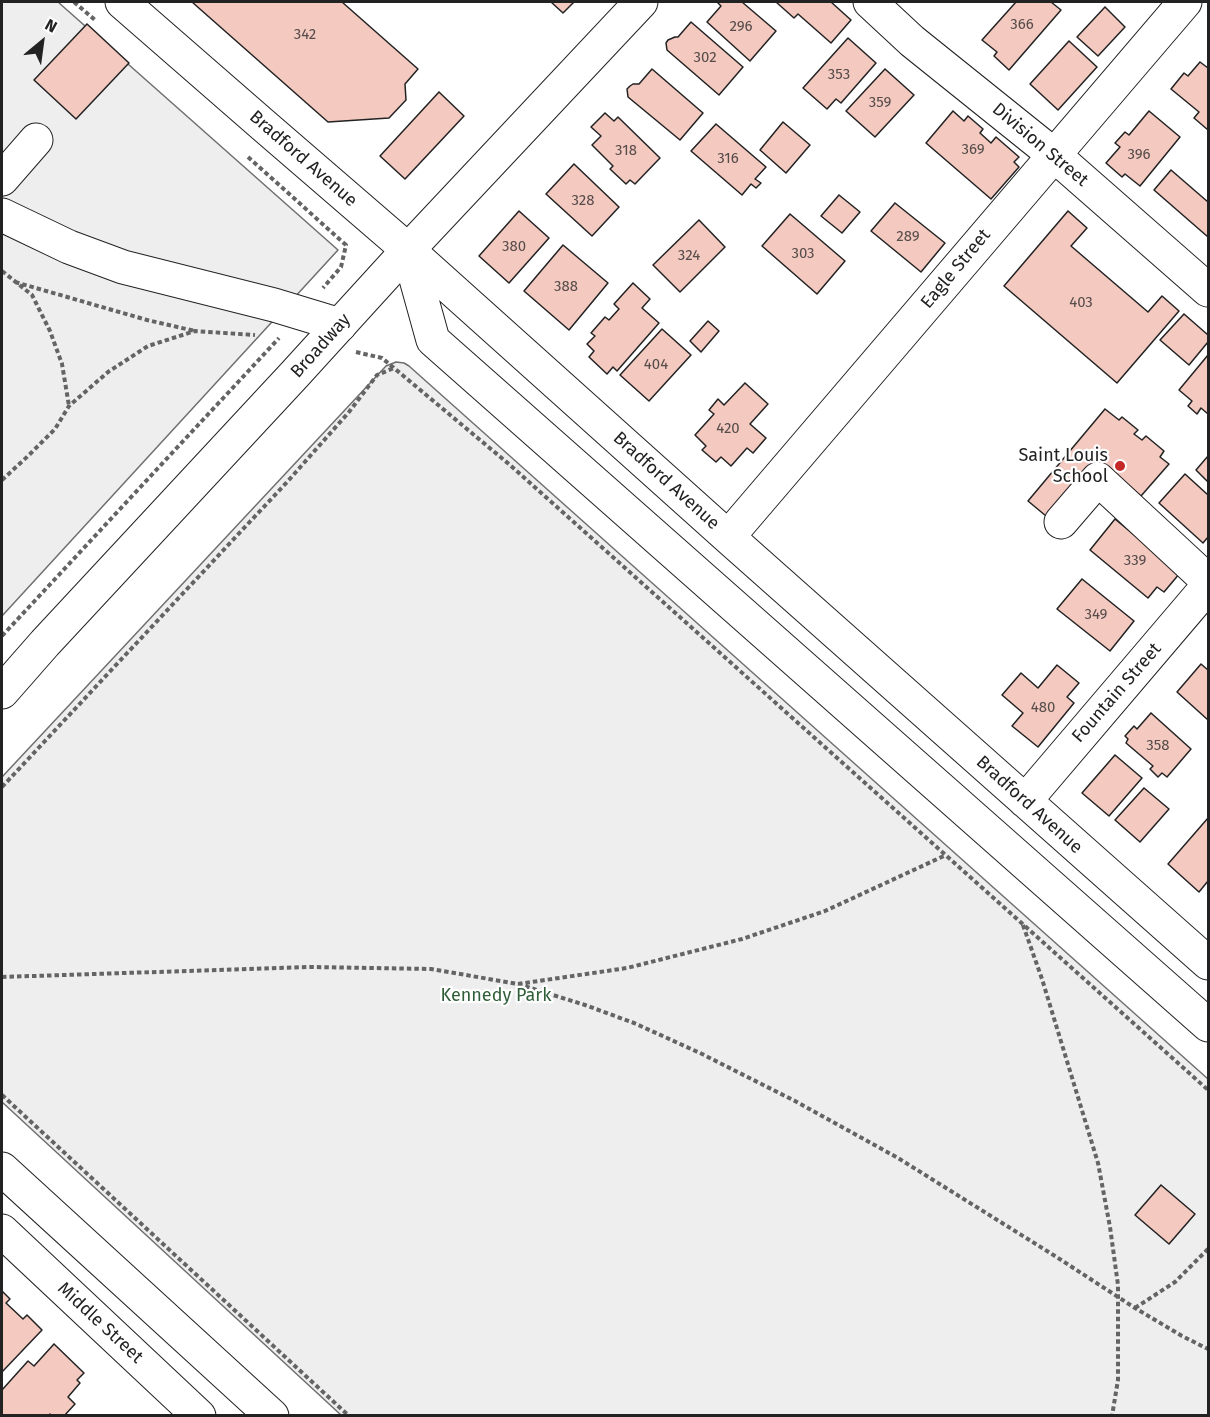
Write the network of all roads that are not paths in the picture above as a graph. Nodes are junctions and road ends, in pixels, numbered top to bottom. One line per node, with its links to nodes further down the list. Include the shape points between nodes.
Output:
1 (641, 2): 9 (street, Broadway)
2 (870, 2): 6 (street, Division Street, via 912,41)
3 (1185, 2): 6 (street, Eagle Street)
4 (127, 3): 9 (street, Bradford Avenue)
5 (36, 140): 7 (street)
6 (1054, 155): 10 (street, Division Street); 13 (street, Eagle Street)
7 (2, 179)
8 (2, 215): 11 (street, via 123,267 300,313)
9 (408, 250): 11 (street, Broadway); 13 (street, Bradford Avenue); 19 (street, via 433,340)
10 (1209, 290)
11 (331, 335): 16 (street, Broadway)
12 (1061, 522): 14 (street, via 1098,479)
13 (728, 537): 17 (street, Bradford Avenue)
14 (1209, 581)
15 (1209, 586): 17 (street, Fountain Street)
16 (2, 692)
17 (1025, 801): 18 (street, Bradford Avenue)
18 (1209, 963)
19 (1209, 1025)
20 (2, 1169): 23 (street)
21 (2, 1231): 22 (street, Middle Street)
22 (199, 1416)
23 (272, 1416)

